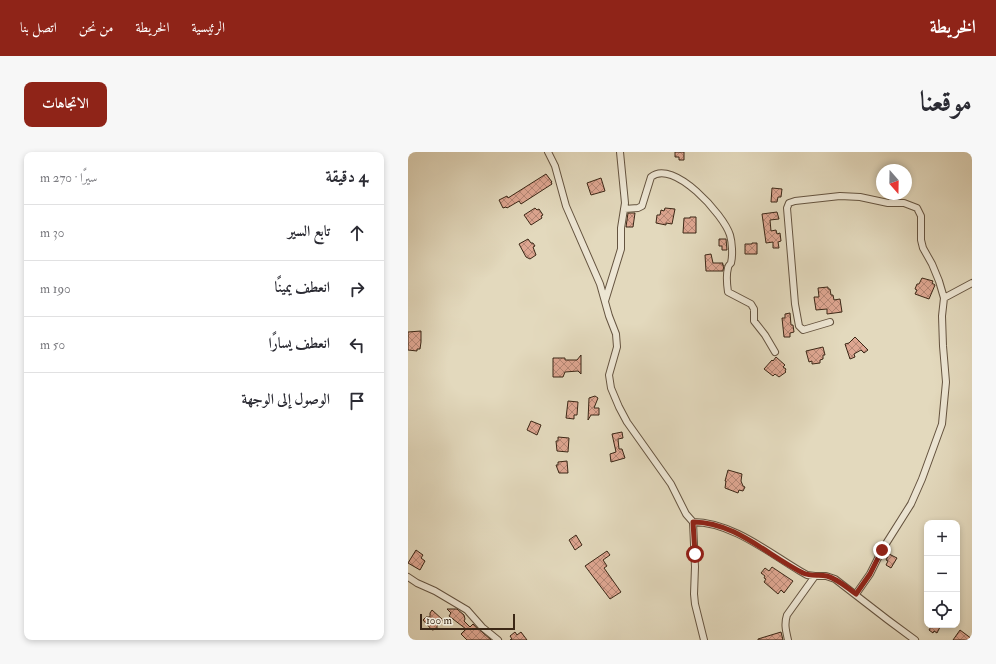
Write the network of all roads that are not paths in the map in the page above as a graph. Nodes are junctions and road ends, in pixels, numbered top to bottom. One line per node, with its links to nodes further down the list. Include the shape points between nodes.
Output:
1 (548, 152): 6 (street, via 566,206 594,268)
2 (620, 152): 3 (street)
3 (624, 209): 6 (street, via 621,249); 8 (street, via 642,206 651,177 655,174 673,176 690,185 702,196 719,216 730,236 728,292 752,304 754,321)
4 (972, 283): 5 (street)
5 (944, 298): 7 (street, via 923,248 921,216 917,208 904,203 888,203 860,197 840,196 795,201 789,203 787,208 799,326 803,330 808,330); 12 (street, via 942,346 946,382 942,424 911,504)
6 (605, 301): 9 (street, via 616,334 617,346 609,375 611,388 627,422 671,484 686,514)
7 (830, 322)
8 (775, 352)
9 (693, 522): 11 (street, via 708,524 737,534 807,575); 14 (street, via 694,604)
10 (408, 576): 13 (street, via 467,610)
11 (815, 576): 12 (street, via 835,579); 15 (street, via 787,615 785,628)
12 (856, 594): 16 (street)
13 (498, 640)
14 (704, 640)
15 (788, 640)
16 (915, 640)

